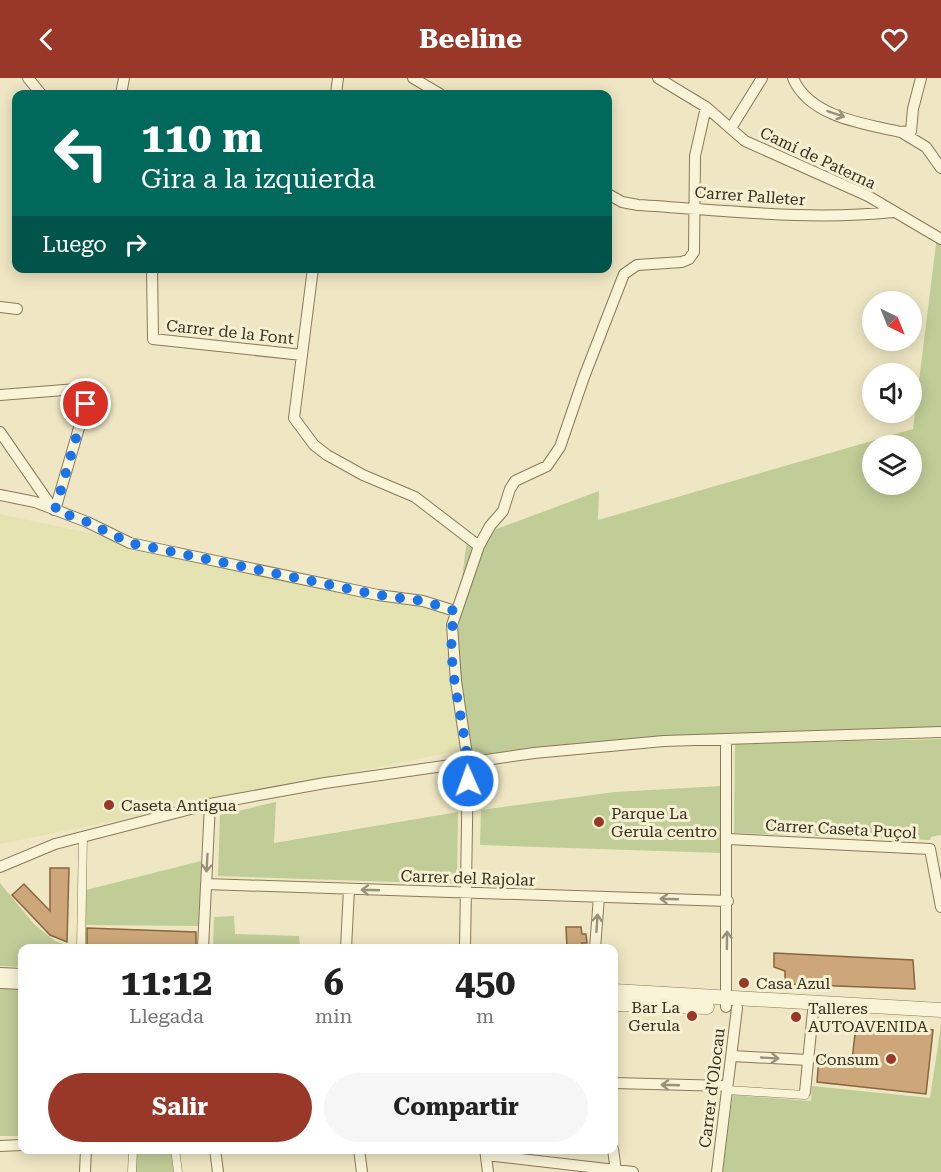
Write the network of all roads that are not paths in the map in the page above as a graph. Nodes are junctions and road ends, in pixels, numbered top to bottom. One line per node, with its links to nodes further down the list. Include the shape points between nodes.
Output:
1 (27, 78): 7 (street)
2 (413, 78): 8 (street)
3 (658, 78): 9 (street, Camí de Paterna)
4 (762, 78): 10 (street)
5 (793, 78): 11 (street, one-way to 11, via 799,92 826,111)
6 (921, 78): 11 (street, via 911,131)
7 (38, 90)
8 (434, 90)
9 (706, 107): 10 (street, Camí de Paterna); 14 (street, via 695,156)
10 (731, 128): 15 (street, Camí de Paterna, via 745,141 868,196)
11 (901, 132): 12 (street, via 926,147)
12 (941, 168)
13 (612, 197): 14 (street, Carrer Palleter, via 638,205)
14 (696, 208): 15 (street, Carrer Palleter, via 850,216); 26 (street, via 696,244 689,259 637,265 624,274 555,458 539,472 515,481 503,512)
15 (893, 212): 16 (street, Camí de Paterna)
16 (941, 239)
17 (152, 273): 21 (street, Carrer de la Font, via 153,339)
18 (312, 273): 21 (street)
19 (0, 307): 20 (street)
20 (17, 309)
21 (302, 355): 26 (street, via 294,418 314,444 363,475 415,496)
22 (0, 395): 25 (street, via 76,389 86,394)
23 (0, 432): 25 (street)
24 (0, 495): 25 (street)
25 (55, 510): 27 (street, via 130,543 423,601)
26 (479, 546): 27 (street)
27 (455, 611): 30 (street, via 452,648)
28 (941, 732): 29 (street)
29 (726, 739): 30 (street, via 664,741); 33 (street, Carrer d'Olocau)
30 (468, 762): 31 (street); 37 (street)
31 (210, 804): 32 (street); 35 (street, one-way to 35)
32 (83, 836): 34 (street, via 18,857); 41 (street)
33 (728, 839): 39 (street, Carrer d'Olocau); 40 (street, Carrer Caseta Puçol, via 930,849)
34 (0, 867)
35 (206, 884): 36 (street, Carrer del Rajolar); 42 (street)
36 (349, 889): 37 (street, Carrer del Rajolar, one-way to 36); 43 (street)
37 (466, 893): 38 (street, Carrer del Rajolar); 44 (street)
38 (599, 897): 39 (street, Carrer del Rajolar, one-way to 38); 45 (street, one-way to 38)
39 (728, 901): 52 (street, Carrer d'Olocau, one-way to 39)
40 (941, 907)
41 (81, 944)
42 (203, 944)
43 (346, 944)
44 (465, 944)
45 (595, 944)
46 (0, 973): 47 (street)
47 (18, 974)
48 (0, 983): 49 (street)
49 (18, 984)
50 (618, 991): 52 (street)
51 (618, 1004): 52 (street)
52 (730, 1004): 53 (street); 54 (street); 56 (street, Carrer d'Olocau)
53 (941, 1010)
54 (813, 1011): 55 (street); 57 (street)
55 (941, 1018)
56 (732, 1056): 57 (street, one-way to 57); 59 (street, Carrer d'Olocau)
57 (808, 1060): 60 (street)
58 (618, 1083): 59 (street, one-way to 58)
59 (727, 1088): 60 (street, via 805,1095); 79 (street, Carrer d'Olocau)
60 (806, 1092)
61 (18, 1145): 62 (street)
62 (0, 1146)
63 (86, 1154): 72 (street)
64 (133, 1154): 73 (street)
65 (176, 1154): 74 (street)
66 (216, 1154): 75 (street)
67 (360, 1154): 76 (street)
68 (486, 1154): 77 (street)
69 (500, 1154): 71 (street)
70 (614, 1154): 71 (street)
71 (616, 1171): 78 (street)
72 (86, 1172)
73 (132, 1172)
74 (178, 1172)
75 (218, 1172)
76 (362, 1172)
77 (488, 1172)
78 (633, 1172)
79 (717, 1172)

